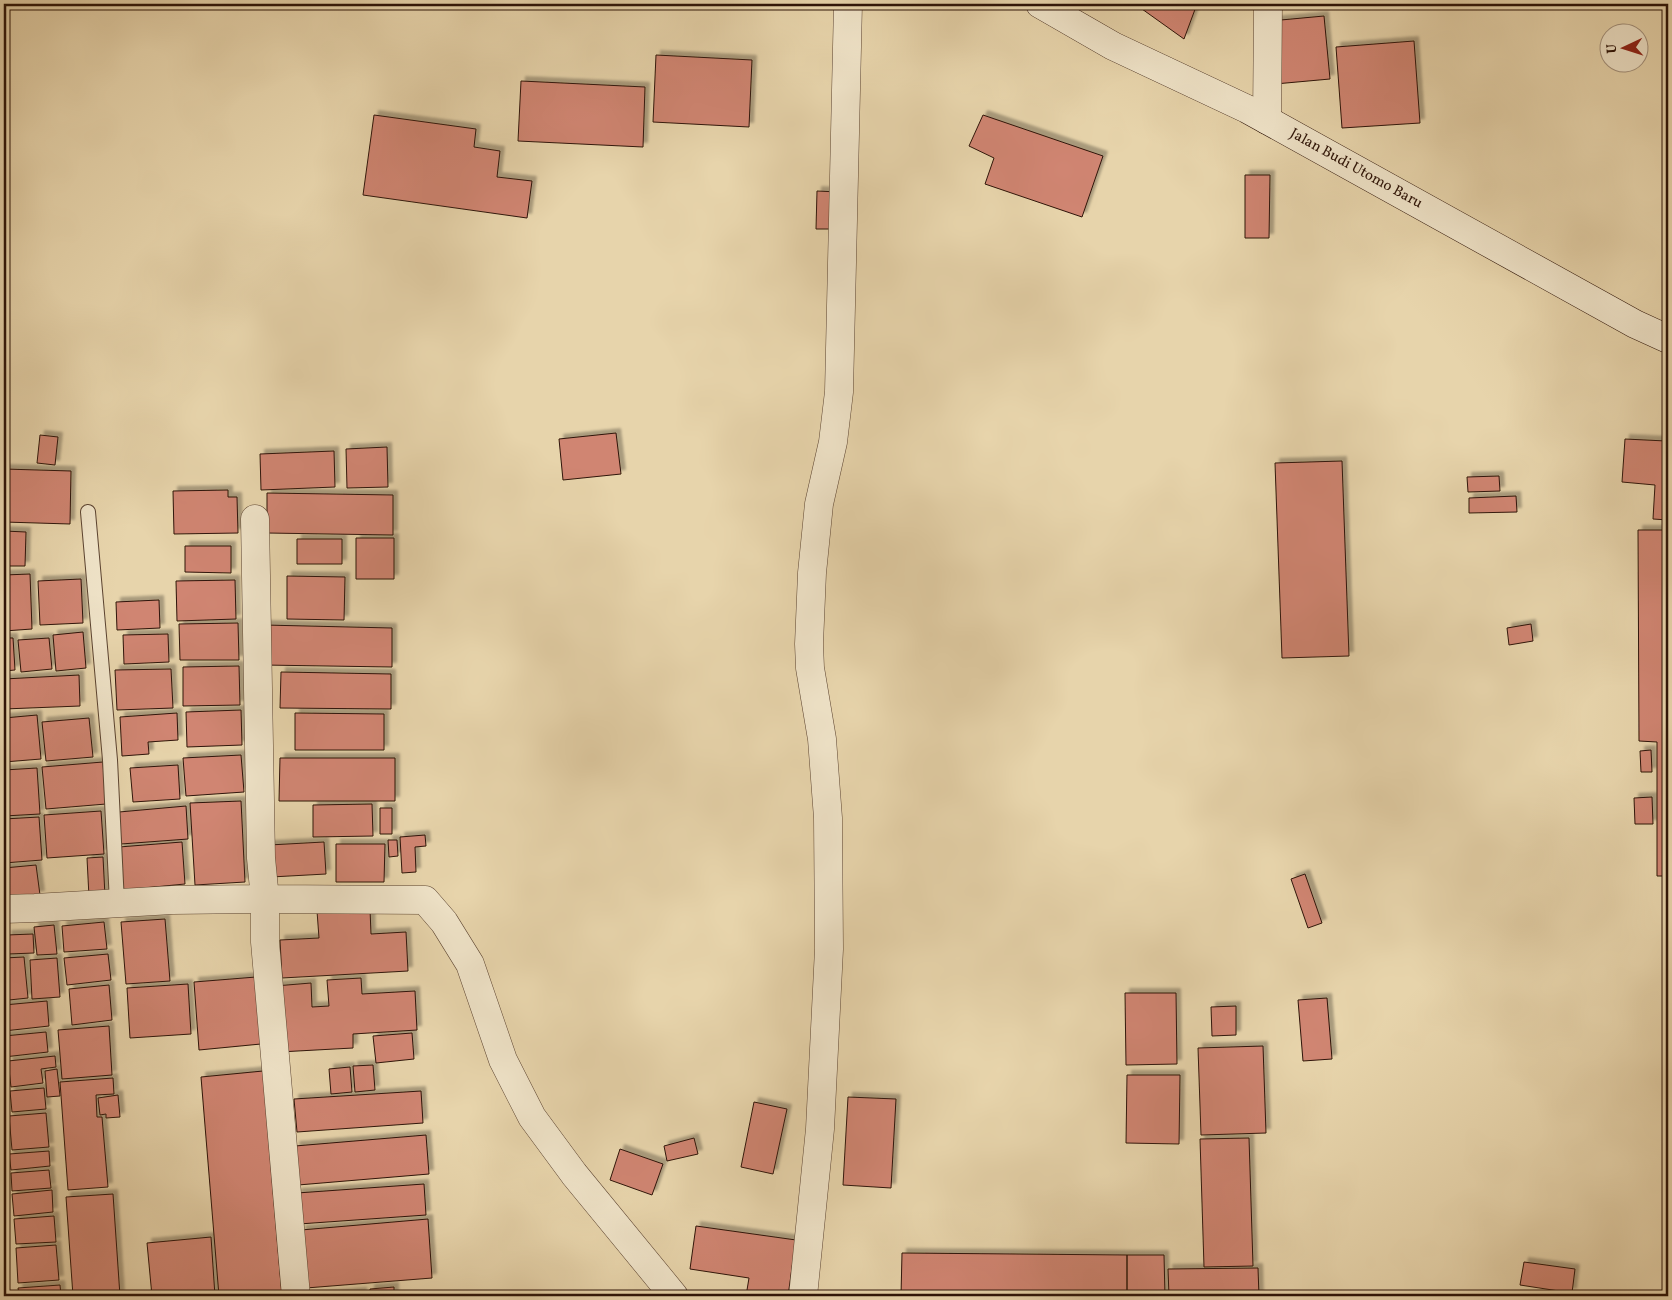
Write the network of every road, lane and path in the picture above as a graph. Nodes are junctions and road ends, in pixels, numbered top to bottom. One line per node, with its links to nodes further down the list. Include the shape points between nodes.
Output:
1 (848, 4): 13 (street, via 840,392 833,442 818,504 809,644 822,739 828,818 829,950 820,1129)
2 (1040, 4): 4 (street, Jalan Budi Utomo Baru, via 1113,46)
3 (1268, 4): 4 (street)
4 (1268, 120): 5 (street, Jalan Budi Utomo Baru, via 1635,324)
5 (1668, 339)
6 (88, 512): 9 (lane, via 110,760)
7 (255, 519): 8 (street, via 261,858)
8 (266, 899): 9 (street); 11 (street, via 265,942); 12 (street, via 425,900 444,922 470,964 503,1060 532,1117 574,1174)
9 (117, 903): 10 (street)
10 (4, 909)
11 (296, 1296)
12 (674, 1296)
13 (803, 1296)

